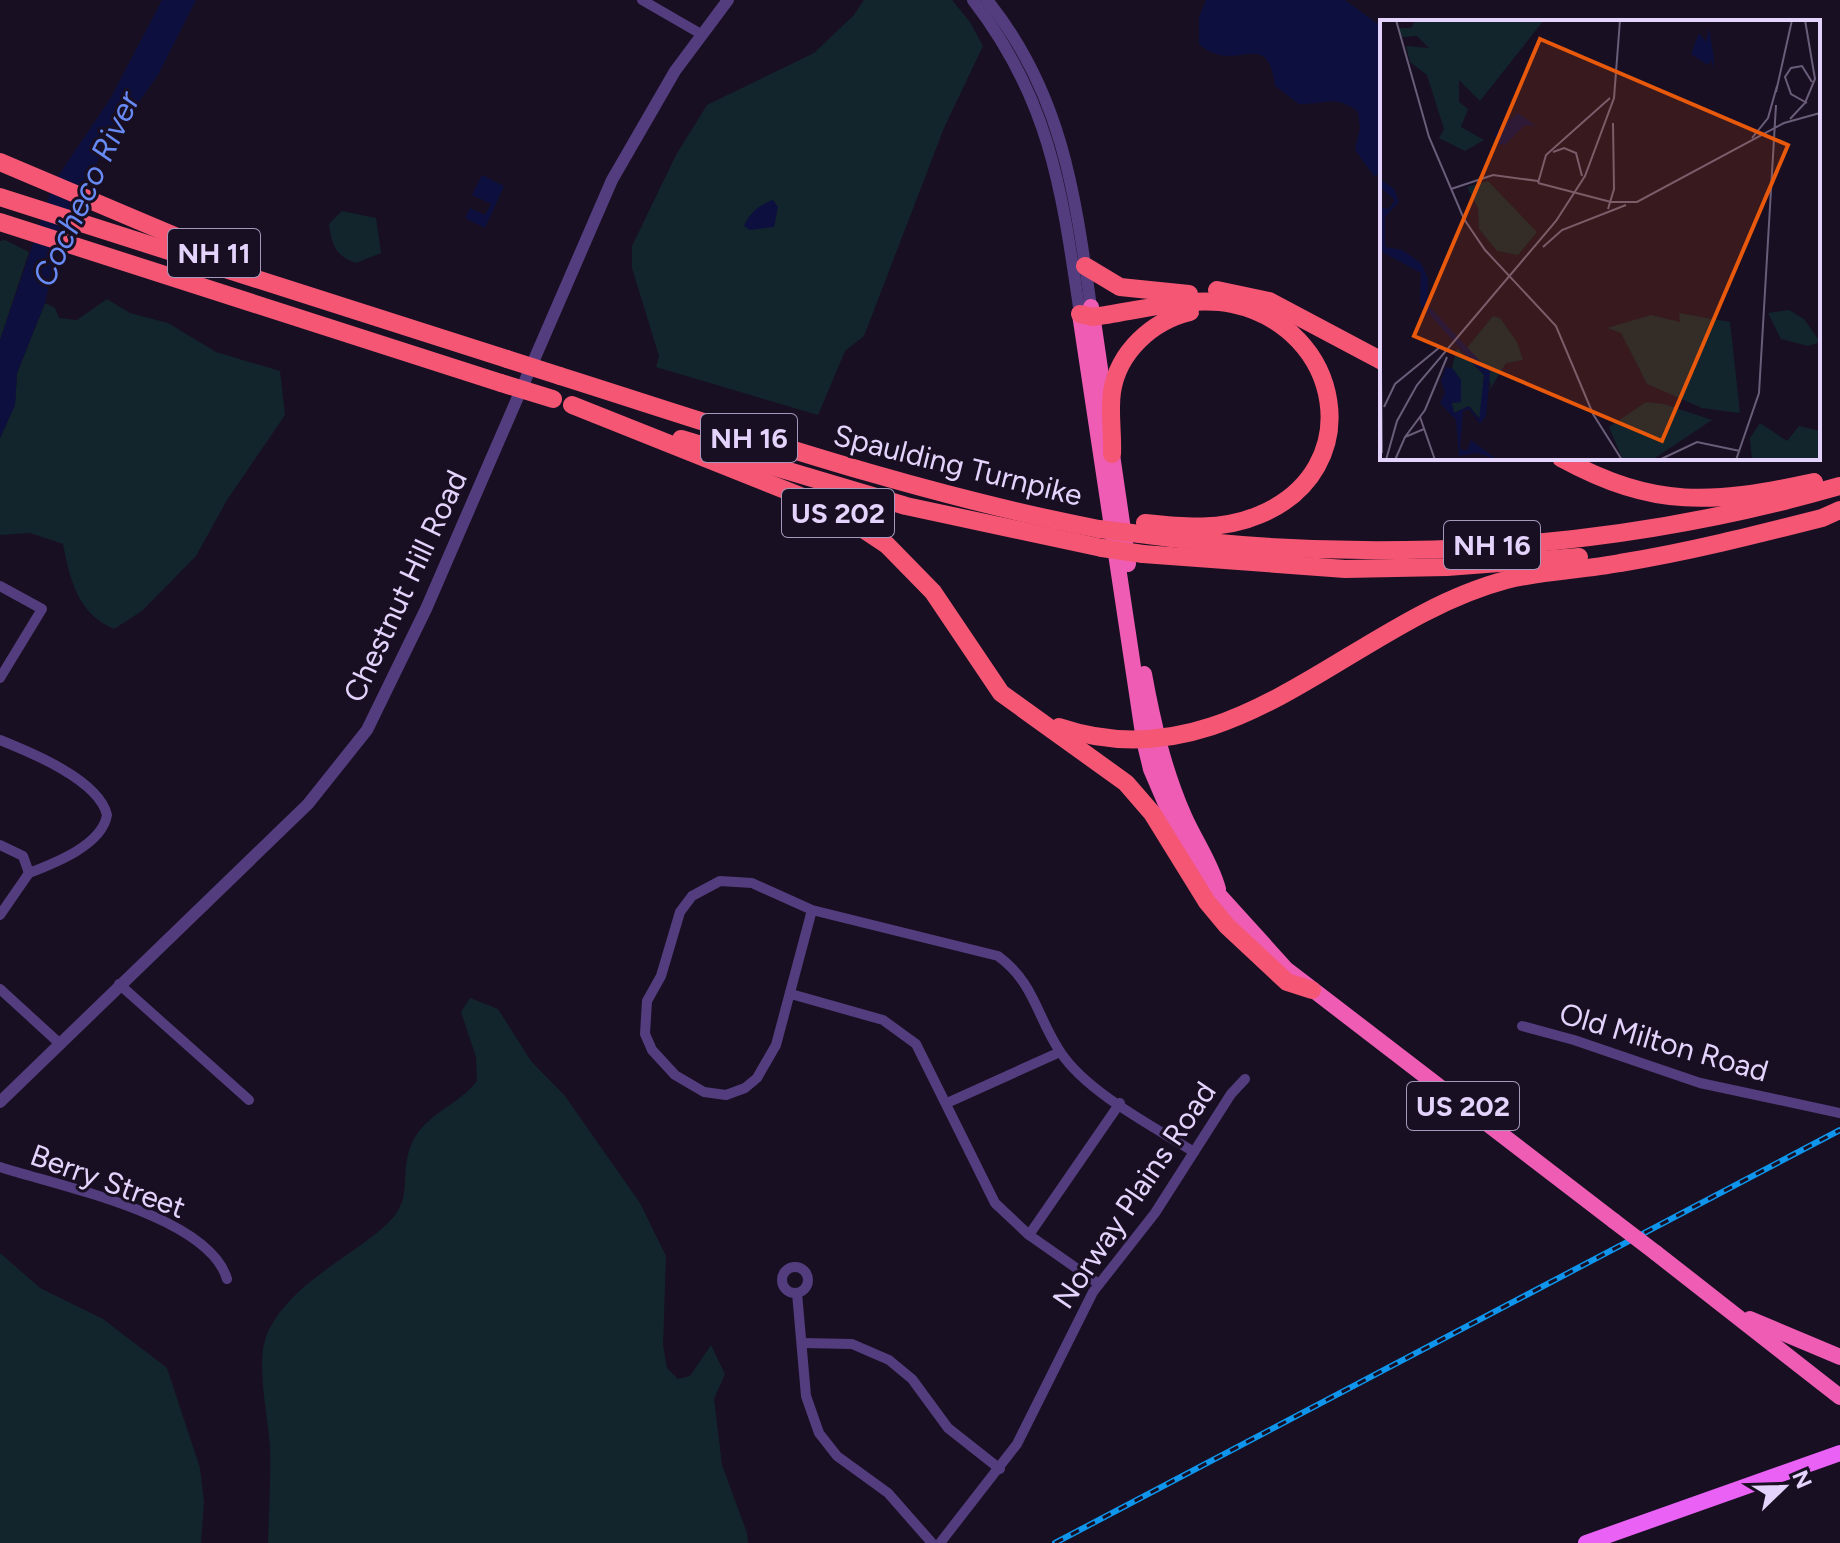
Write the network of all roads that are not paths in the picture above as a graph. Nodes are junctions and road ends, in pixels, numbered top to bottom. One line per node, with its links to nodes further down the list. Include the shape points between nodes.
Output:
1 (642, 0): 5 (street)
2 (728, 0): 5 (street, Chestnut Hill Road)
3 (973, 0): 15 (street, via 1019,69 1043,123)
4 (987, 0): 11 (street, via 1024,55 1056,121 1072,176)
5 (701, 34): 33 (street, Chestnut Hill Road, via 612,180 407,652 367,730 308,804)
6 (0, 162): 13 (highway, NH 11)
7 (0, 197): 13 (highway, Spaulding Turnpike / NH 16)
8 (0, 222): 10 (highway, Spaulding Turnpike / NH 16)
9 (0, 231): 10 (highway)
10 (24, 231): 17 (highway, Spaulding Turnpike / NH 16, bridge)
11 (1085, 266): 12 (highway, via 1120,287); 15 (street)
12 (1189, 294): 15 (highway); 16 (highway, via 1226,290 1269,301)
13 (336, 305): 23 (highway, Spaulding Turnpike / NH 16, bridge, via 940,494 991,508)
14 (1247, 308): 15 (highway, via 1203,302); 18 (highway, via 1217,307 1174,317 1133,346 1112,392); 23 (highway, via 1291,330 1321,369 1330,409 1316,465 1281,504 1252,518)
15 (1088, 313): 18 (highway); 28 (highway)
16 (1380, 360)
17 (572, 405): 22 (highway, Spaulding Turnpike / NH 16, bridge, via 830,486 996,528 1143,554 1345,569 1516,563 1671,544); 26 (highway, US 202, via 854,522 887,545 926,585 1001,693)
18 (1112, 454): 28 (highway)
19 (1565, 460): 20 (highway, via 1619,487 1672,499 1722,497)
20 (1840, 476)
21 (1840, 486): 23 (highway, Spaulding Turnpike / NH 16, via 1641,530 1506,545 1269,548)
22 (1840, 508): 28 (highway, via 1822,518 1702,548 1526,576 1473,591 1238,717)
23 (1139, 528)
24 (0, 586): 25 (street, via 42,609)
25 (0, 678)
26 (1034, 719): 28 (highway, via 1103,740); 35 (highway, US 202, via 1126,783 1227,926 1287,982)
27 (0, 740): 30 (street, via 74,778 99,799 107,815 102,830 92,838)
28 (1150, 740): 35 (highway, US 202, via 1151,769 1201,875)
29 (0, 845): 30 (street, via 23,856)
30 (29, 873): 32 (street)
31 (812, 910): 36 (street); 36 (street, via 740,880 700,890 680,912 661,976 647,1001 645,1034 675,1075 704,1092 726,1095 745,1088 769,1063); 39 (street, via 998,956 1018,970)
32 (0, 915)
33 (119, 984): 38 (street, Chestnut Hill Road); 41 (street)
34 (0, 989): 38 (street)
35 (1312, 990): 52 (highway, US 202, bridge)
36 (791, 994): 43 (street, via 897,1028 916,1044)
37 (1522, 1026): 45 (street, Old Milton Road, via 1700,1083)
38 (58, 1042): 42 (street, Chestnut Hill Road)
39 (1060, 1052): 43 (street); 44 (street, via 1079,1074)
40 (1245, 1079): 46 (street, Norway Plains Road)
41 (249, 1100)
42 (0, 1102)
43 (947, 1103): 48 (street, via 995,1203)
44 (1120, 1103): 46 (street); 48 (street)
45 (1840, 1113)
46 (1194, 1152): 50 (street, Norway Plains Road)
47 (0, 1167): 49 (street, Berry Street, via 170,1225 210,1249)
48 (1029, 1235): 50 (street)
49 (227, 1279)
50 (1099, 1284): 57 (street, Norway Plains Road)
51 (797, 1293): 53 (street)
52 (1718, 1304): 54 (highway); 55 (highway, US 202)
53 (802, 1343): 57 (street, via 852,1344 889,1360 912,1379 948,1428); 58 (street, via 806,1396 824,1440 888,1493)
54 (1840, 1357)
55 (1840, 1397)
56 (1840, 1453): 60 (main road)
57 (1000, 1469): 59 (street, Norway Plains Road)
58 (932, 1543)
59 (940, 1543)
60 (1586, 1543)

